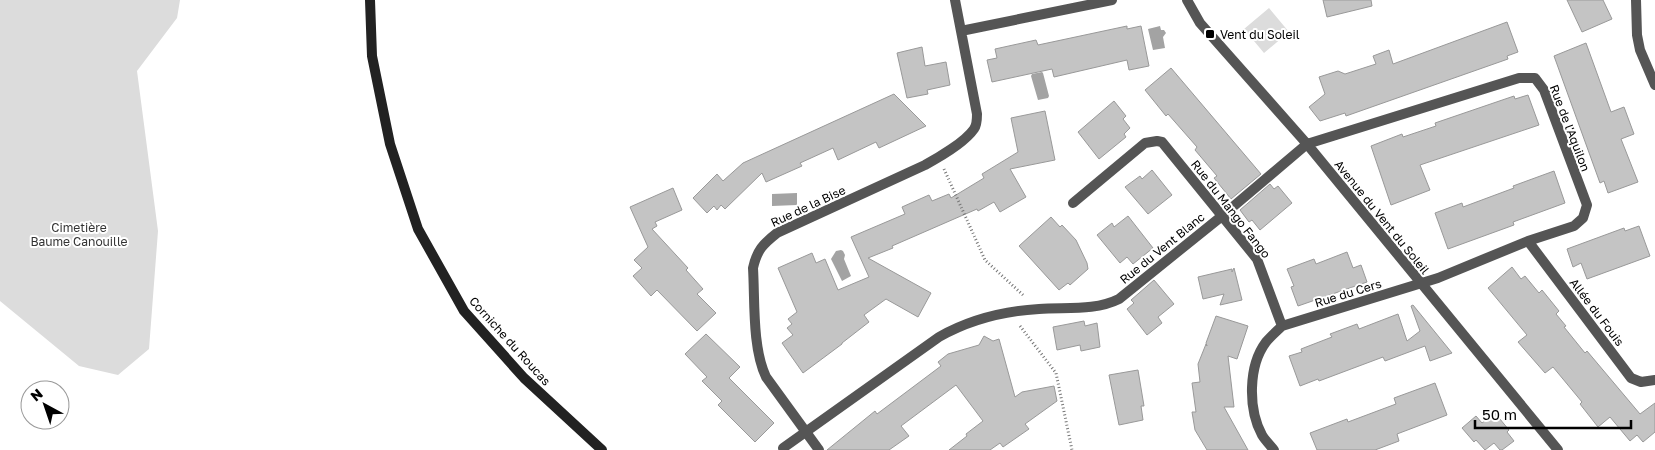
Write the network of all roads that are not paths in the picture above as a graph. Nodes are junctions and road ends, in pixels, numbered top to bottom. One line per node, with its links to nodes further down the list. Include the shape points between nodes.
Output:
1 (370, 0): 17 (main road, Corniche du Roucas, via 372,56 390,144 418,228 464,311 524,378)
2 (955, 0): 6 (street, Rue de la Bise)
3 (1112, 0): 6 (street)
4 (1187, 0): 8 (street, Avenue du Vent du Soleil, via 1200,23)
5 (1636, 0): 7 (street, via 1640,50)
6 (961, 31): 15 (street, Rue de la Bise, via 977,114 974,130 925,166 777,233 756,255 753,268 760,364)
7 (1655, 85)
8 (1307, 144): 10 (street, Rue du Vent Blanc); 11 (street, Rue de l'Aquilon, via 1520,78 1535,78 1544,90 1587,205 1583,218 1574,226); 12 (street, Avenue du Vent du Soleil)
9 (1073, 203): 10 (street, Rue du Mango Fango, via 1145,143 1157,141 1162,142)
10 (1222, 216): 13 (street, Rue du Mango Fango, via 1257,259); 15 (street, Rue du Vent Blanc, via 1119,299 1096,306 1011,313 955,328)
11 (1528, 241): 12 (street, Rue de l'Aquilon); 14 (street, Allée du Fouis, via 1630,378 1641,382)
12 (1420, 284): 13 (street, Rue du Cers); 20 (street, Avenue du Vent du Soleil)
13 (1282, 326): 19 (street, via 1266,343 1257,360 1253,378 1252,402 1257,422 1262,436)
14 (1655, 380)
15 (805, 432): 16 (street); 18 (street, Rue de la Bise)
16 (783, 448)
17 (602, 450)
18 (819, 450)
19 (1274, 450)
20 (1558, 450)

